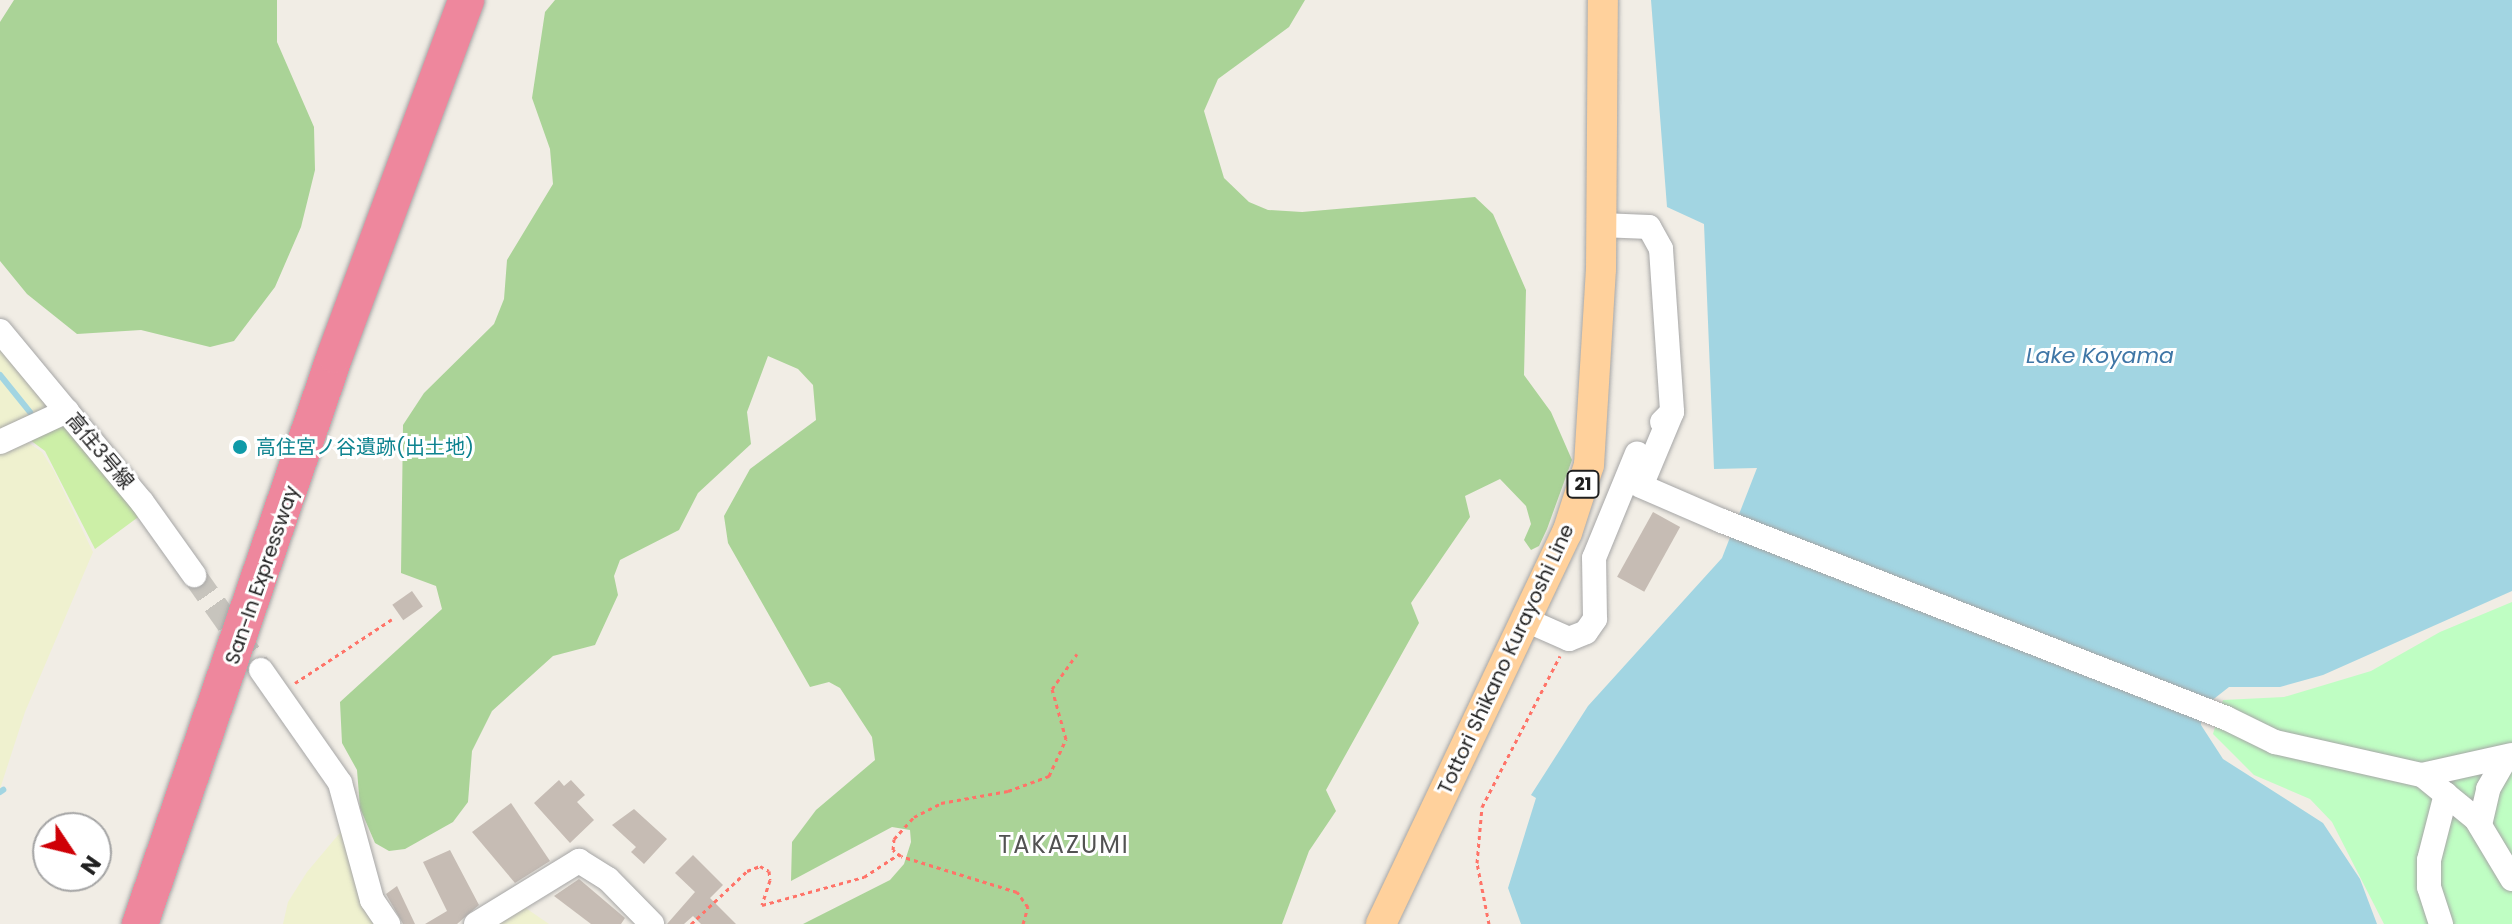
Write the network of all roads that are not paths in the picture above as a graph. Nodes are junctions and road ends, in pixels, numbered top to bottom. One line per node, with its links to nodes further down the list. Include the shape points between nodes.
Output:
1 (442, 0): 16 (highway, San-In Expressway)
2 (466, 0): 16 (highway, San-In Expressway)
3 (1603, 0): 4 (main road, Tottori Shikano Kurayoshi Line / 21)
4 (1601, 225): 7 (street, via 1649,227 1661,249); 10 (main road, Tottori Shikano Kurayoshi Line / 21, via 1589,465 1567,533)
5 (0, 331): 6 (street, 高住3号線)
6 (67, 411): 8 (street); 9 (street, 高住3号線)
7 (1672, 412): 10 (street, via 1643,440 1594,558 1595,619 1586,632 1569,639); 13 (street, via 1641,486 2275,742)
8 (0, 442)
9 (194, 575)
10 (1526, 620): 23 (main road, Tottori Shikano Kurayoshi Line / 21)
11 (261, 670): 20 (street, via 340,783 372,900)
12 (2509, 756): 13 (street); 15 (street, via 2488,789)
13 (2422, 775): 14 (street)
14 (2446, 794): 15 (street); 24 (street, via 2429,860 2429,887)
15 (2480, 825): 17 (street)
16 (151, 878): 18 (highway, San-In Expressway); 19 (highway, San-In Expressway)
17 (2512, 879)
18 (129, 924)
19 (140, 924)
20 (388, 924)
21 (476, 924): 22 (street, via 579,861 608,879)
22 (652, 924)
23 (1381, 924)
24 (2441, 924)

